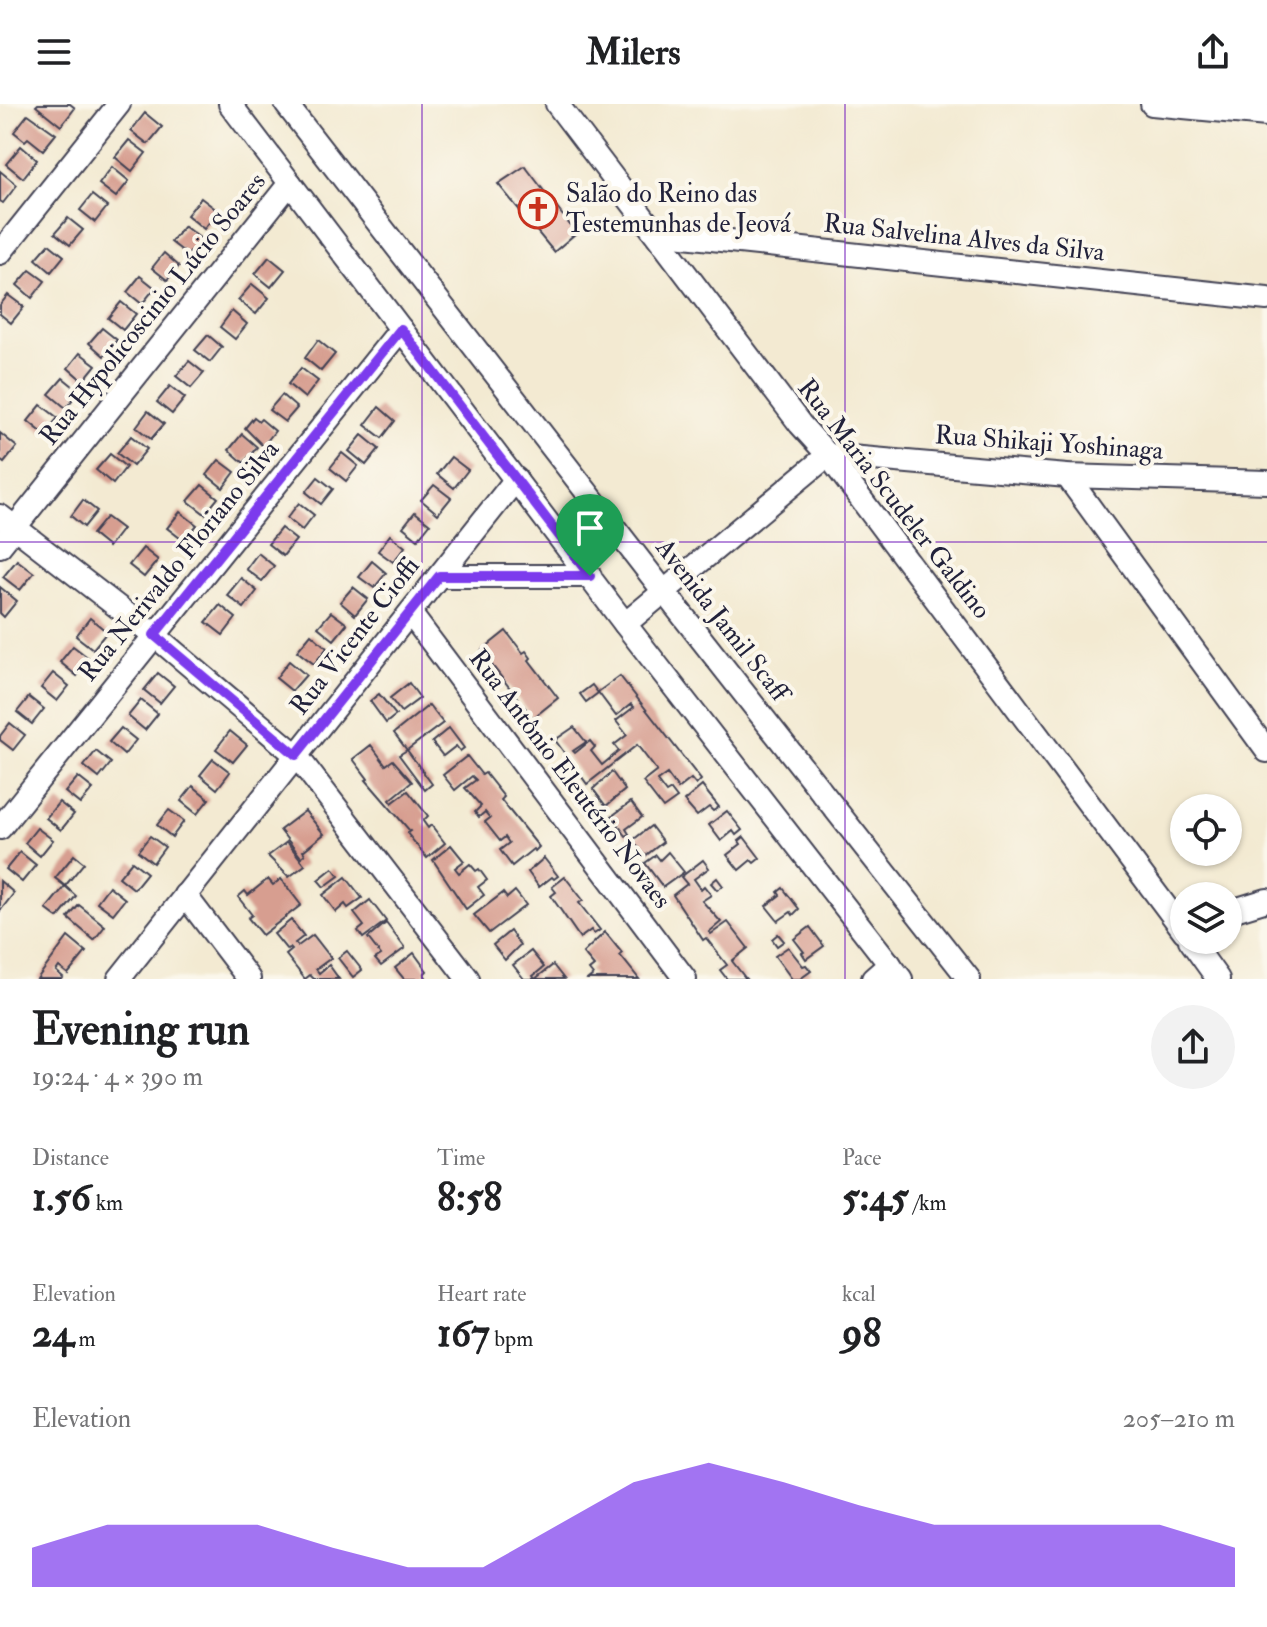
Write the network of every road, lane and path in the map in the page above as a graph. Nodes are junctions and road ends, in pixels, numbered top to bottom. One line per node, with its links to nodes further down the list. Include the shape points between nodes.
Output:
1 (119, 104): 9 (street)
2 (230, 104): 7 (street)
3 (286, 104): 19 (street, Avenida Jamil Scaff)
4 (557, 104): 8 (street, Rua Maria Scudeler Galdino)
5 (1161, 104): 6 (street)
6 (1267, 115)
7 (290, 183): 11 (street); 16 (street, Rua Hypolicoscinio Lúcio Soares)
8 (656, 233): 10 (street, Rua Salvelina Alves da Silva); 12 (street, Rua Maria Scudeler Galdino)
9 (0, 253)
10 (1267, 299)
11 (401, 329): 14 (street); 22 (street, Rua Nerivaldo Floriano Silva)
12 (828, 455): 13 (street, Rua Shikaji Yoshinaga); 19 (street); 29 (street, Rua Maria Scudeler Galdino)
13 (1067, 476): 15 (street, Rua Shikaji Yoshinaga); 23 (street)
14 (516, 479): 17 (street, Rua Vicente Cioffi); 18 (street)
15 (1267, 482)
16 (5, 530): 22 (street)
17 (439, 576): 18 (street); 20 (street, Rua Vicente Cioffi)
18 (590, 576): 21 (street)
19 (665, 593): 21 (street); 36 (street, Avenida Jamil Scaff)
20 (410, 613): 24 (street, Rua Vicente Cioffi); 35 (street, Rua Antônio Eleutério Novaes)
21 (625, 624): 31 (street)
22 (154, 635): 24 (street); 25 (street, Rua Nerivaldo Floriano Silva)
23 (1267, 751)
24 (296, 755): 26 (street, Rua Vicente Cioffi); 34 (street)
25 (0, 828)
26 (185, 895): 32 (street, Rua Vicente Cioffi); 33 (street)
27 (1267, 900): 28 (street)
28 (1242, 908)
29 (1170, 911)
30 (1201, 954): 37 (street, Rua Maria Scudeler Galdino)
31 (888, 974)
32 (119, 979)
33 (249, 979)
34 (468, 979)
35 (685, 979)
36 (969, 979)
37 (1218, 979)

